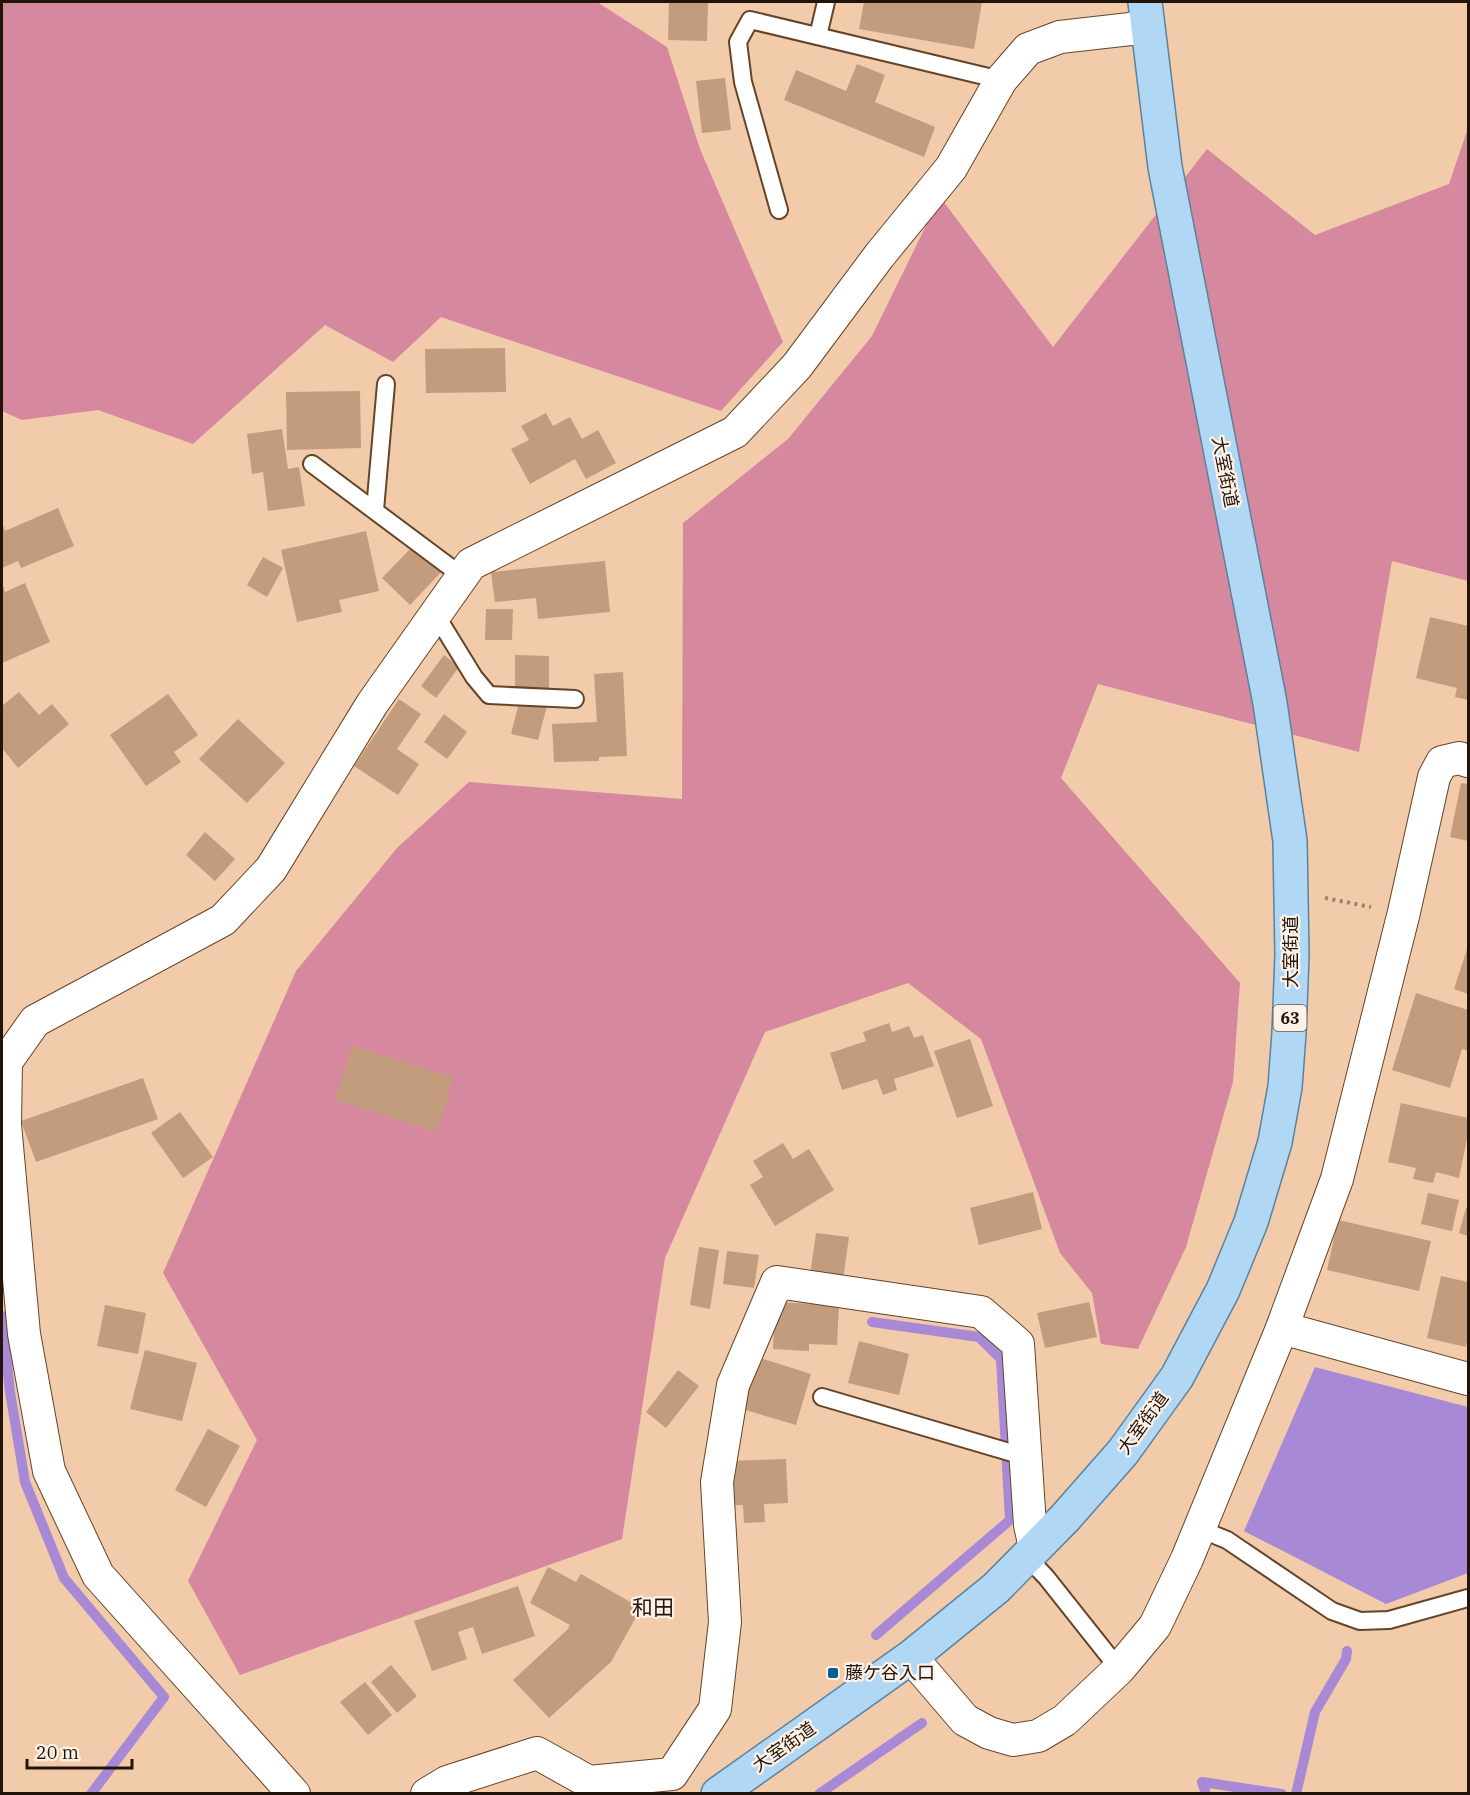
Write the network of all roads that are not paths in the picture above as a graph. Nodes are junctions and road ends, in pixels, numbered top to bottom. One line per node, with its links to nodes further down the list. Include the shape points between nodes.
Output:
1 (826, 2): 3 (lane)
2 (1146, 14): 4 (street, via 1028,49); 19 (main road, 大室街道 / 63, via 1165,167 1270,703 1290,841 1292,955 1285,1087 1275,1142 1251,1222 1223,1290 1177,1377 1123,1452)
3 (818, 36): 4 (lane); 5 (lane, via 750,20 738,42 743,82)
4 (1000, 80): 9 (street, via 951,168 797,366 735,432 471,564)
5 (779, 210)
6 (386, 384): 8 (lane)
7 (312, 464): 8 (lane)
8 (375, 510): 9 (lane)
9 (462, 576): 10 (street)
10 (436, 615): 11 (lane, via 489,695); 13 (street, via 372,704 271,869 223,920 35,1021)
11 (575, 699)
12 (1468, 761): 14 (street, via 1459,758 1442,762 1434,777 1337,1179)
13 (4, 1060): 23 (street, via 24,1334 49,1471 98,1575)
14 (1282, 1328): 15 (street); 18 (street)
15 (1468, 1379)
16 (822, 1396): 17 (lane)
17 (1026, 1457): 19 (street); 24 (street, via 1018,1344 981,1312 777,1282 733,1385 717,1482 725,1622 715,1709 672,1774 589,1782 537,1753 447,1782)
18 (1200, 1529): 20 (lane, via 1227,1540 1332,1611 1360,1621 1389,1620); 22 (street, via 1155,1626)
19 (1030, 1552): 21 (main road, 大室街道 / 63, via 996,1588); 22 (lane)
20 (1468, 1598)
21 (911, 1657): 22 (street, via 965,1720 1013,1740 1038,1736 1065,1720); 25 (main road, 大室街道 / 63)
22 (1119, 1669)
23 (294, 1794)
24 (427, 1794)
25 (718, 1794)

